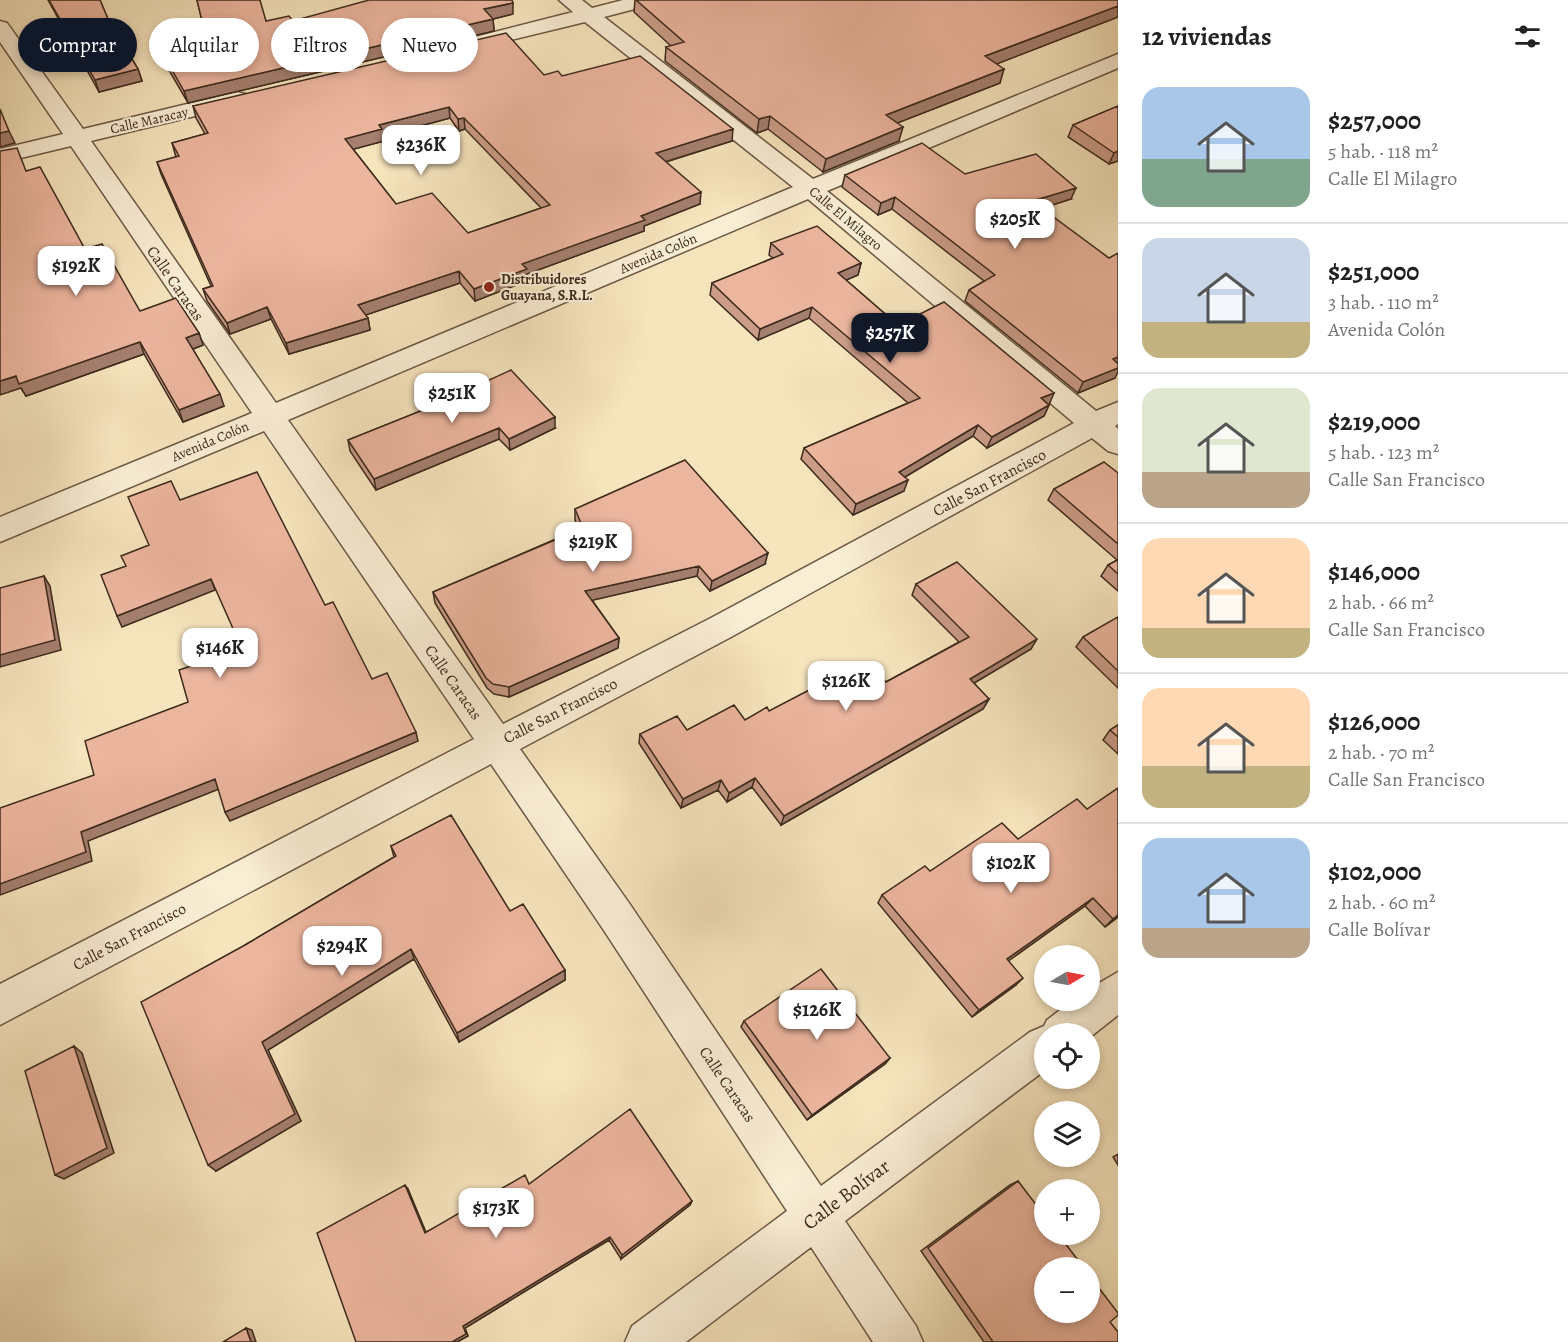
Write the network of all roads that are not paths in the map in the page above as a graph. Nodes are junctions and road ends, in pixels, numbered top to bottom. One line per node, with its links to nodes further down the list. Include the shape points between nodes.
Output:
1 (568, 0): 3 (street, Calle El Milagro)
2 (647, 0): 3 (street)
3 (591, 16): 5 (street); 10 (street, Calle El Milagro)
4 (0, 27): 8 (street, Calle Caracas)
5 (478, 43)
6 (1118, 60): 10 (street, Avenida Colón)
7 (260, 94): 8 (street, Calle Maracay)
8 (75, 138): 9 (street, Calle Maracay); 11 (street, Calle Caracas)
9 (0, 156)
10 (811, 189): 11 (street, Avenida Colón); 12 (street, Calle El Milagro)
11 (269, 416): 13 (street, Avenida Colón); 14 (street, Calle Caracas)
12 (1110, 427): 14 (street, Calle San Francisco)
13 (0, 530)
14 (497, 743): 16 (street, Calle San Francisco); 19 (street, Calle Caracas)
15 (1118, 991): 17 (street)
16 (0, 1005)
17 (1076, 1023)
18 (1034, 1053): 19 (street, Calle Bolívar)
19 (816, 1216): 20 (street, Calle Bolívar); 21 (street, Calle Caracas)
20 (648, 1342)
21 (900, 1342)

